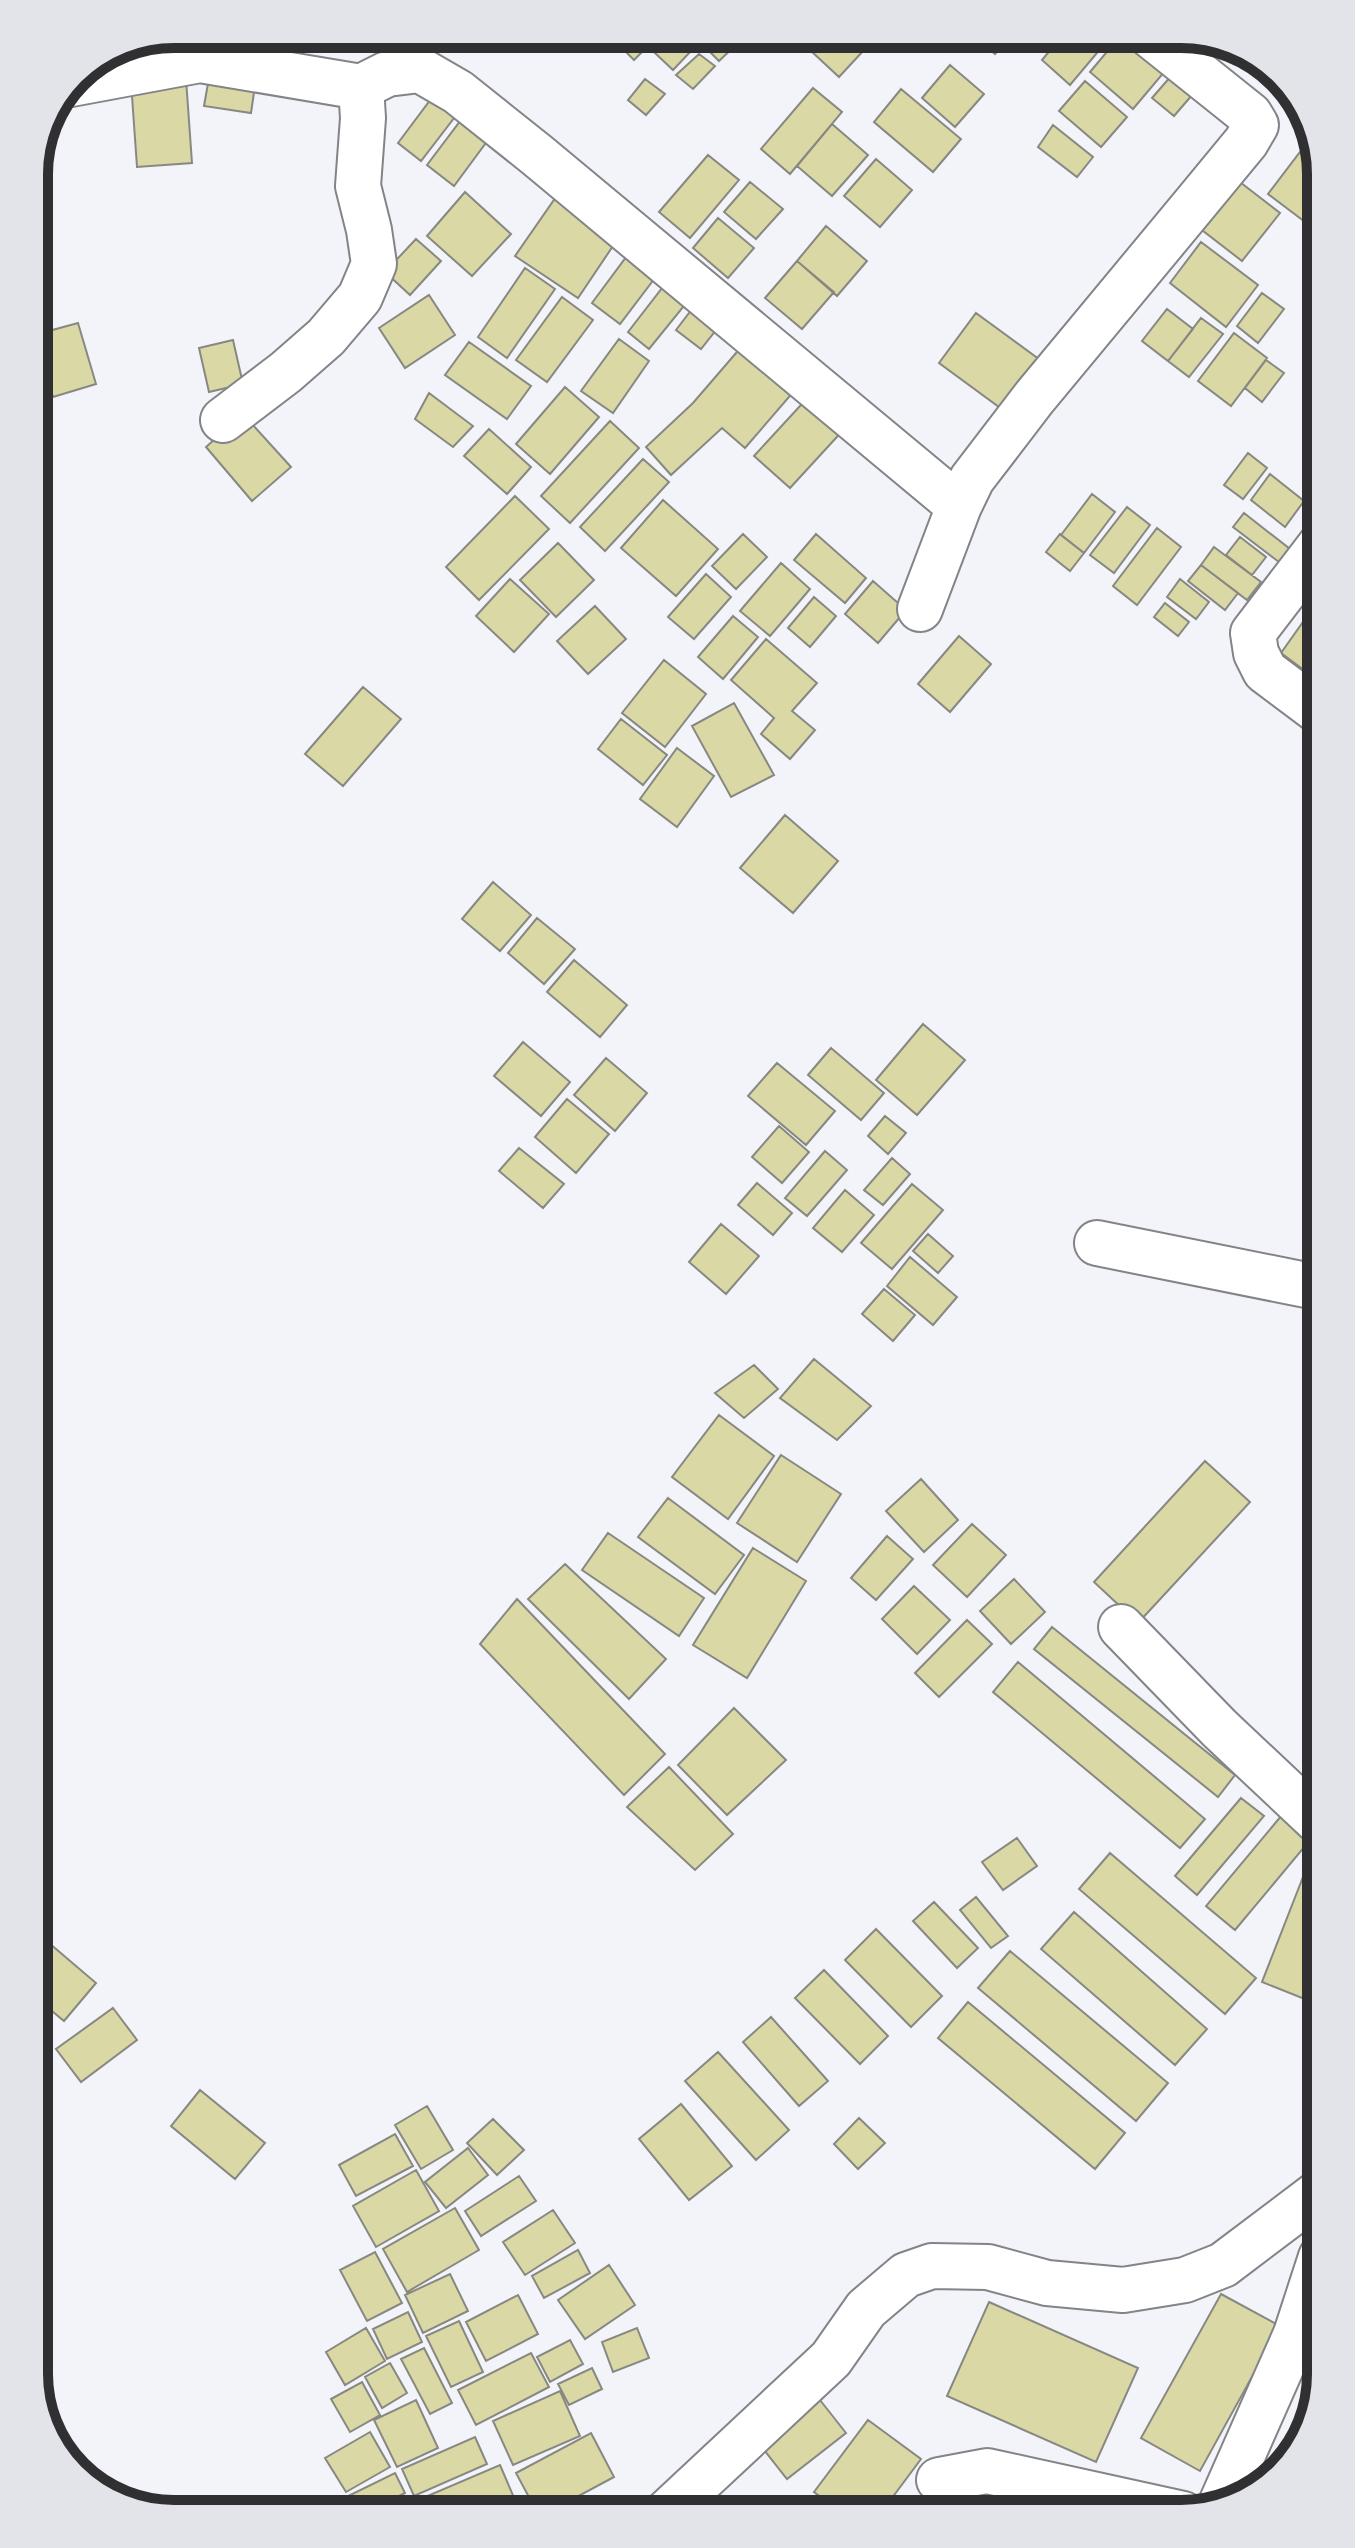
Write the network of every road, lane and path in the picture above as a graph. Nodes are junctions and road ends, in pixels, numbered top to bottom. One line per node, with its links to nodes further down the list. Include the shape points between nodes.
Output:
1 (1166, 48): 5 (street, via 1256,125 1034,398 972,479)
2 (90, 80): 3 (street, via 200,60)
3 (361, 87): 4 (street, via 358,186 374,264 360,297 326,337); 5 (street, via 387,74 420,70 458,92)
4 (223, 420)
5 (959, 506): 7 (street)
6 (1307, 562): 8 (street, via 1253,633 1265,671)
7 (920, 609)
8 (1307, 702)
9 (1097, 1243): 10 (street)
10 (1307, 1285)
11 (1121, 1627): 12 (street)
12 (1307, 1811)
13 (1307, 2202): 17 (street, via 1223,2265 1185,2280 1123,2290 1047,2283 988,2267 932,2266 906,2275 866,2309 831,2359)
14 (1307, 2300): 16 (street)
15 (939, 2480): 18 (street, via 987,2471)
16 (1227, 2491)
17 (680, 2500)
18 (1119, 2500)

